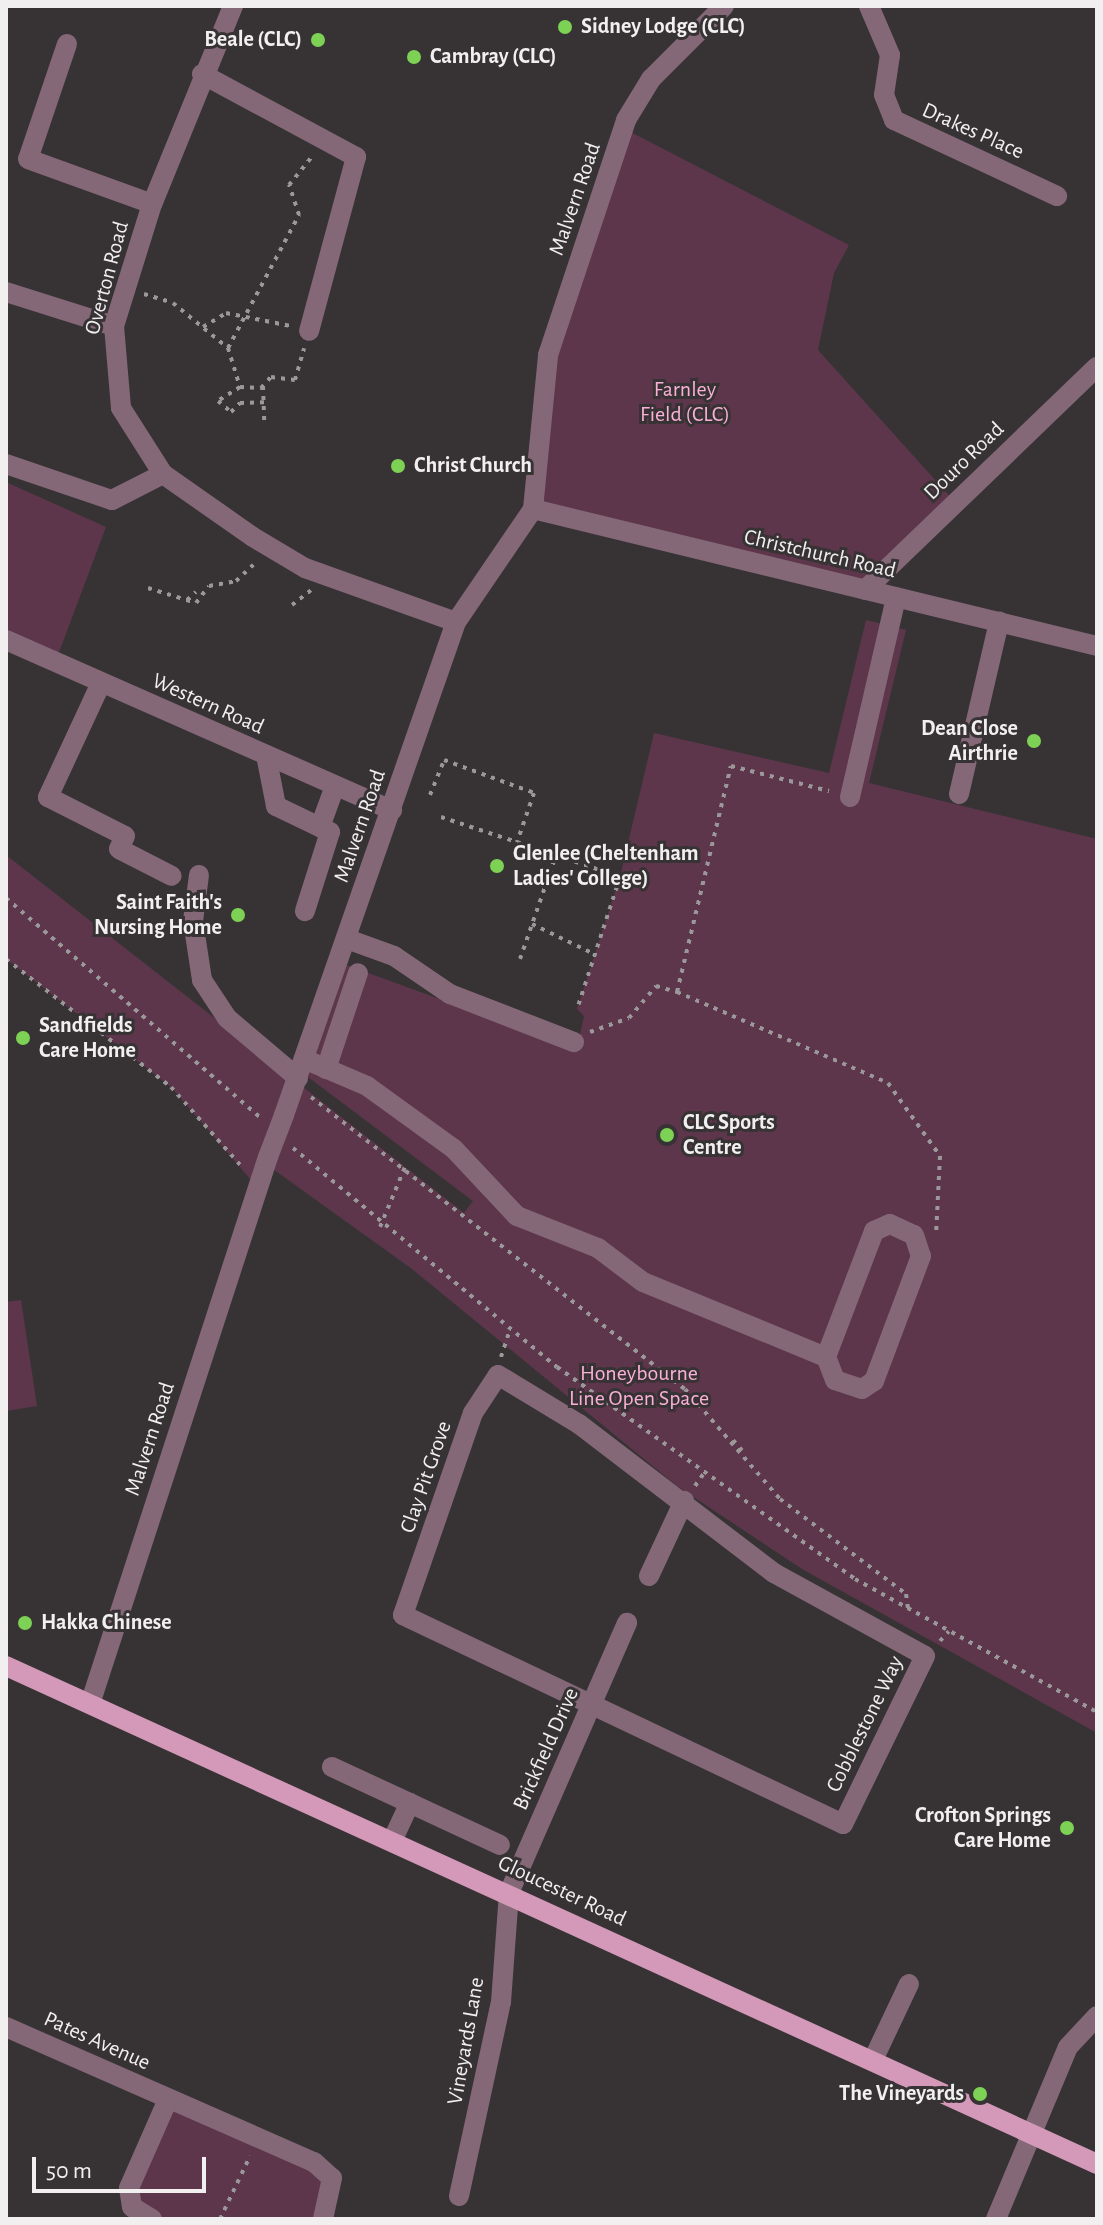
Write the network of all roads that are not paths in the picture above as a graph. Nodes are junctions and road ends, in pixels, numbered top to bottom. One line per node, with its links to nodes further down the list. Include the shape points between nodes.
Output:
1 (233, 6): 5 (street, Overton Road)
2 (724, 6): 14 (street, Malvern Road, via 651,79 626,120 548,355)
3 (869, 6): 6 (street, Drakes Place, via 890,55 884,95 894,120)
4 (67, 44): 7 (street, via 28,159)
5 (202, 74): 7 (street, Overton Road); 10 (street, via 356,157)
6 (1057, 196)
7 (152, 204): 9 (street, Overton Road)
8 (6, 292): 9 (street)
9 (114, 326): 13 (street, Overton Road, via 121,408)
10 (309, 331)
11 (1097, 367): 15 (street, Douro Road)
12 (6, 464): 13 (street, via 112,500)
13 (163, 474): 17 (street, Overton Road, via 305,568)
14 (533, 509): 15 (street, Christchurch Road); 17 (street, Malvern Road)
15 (865, 590): 16 (street, Christchurch Road)
16 (896, 597): 18 (street, Christchurch Road); 25 (street)
17 (456, 622): 26 (street, Malvern Road)
18 (999, 622): 20 (street, Christchurch Road); 24 (street)
19 (6, 640): 21 (street, Western Road)
20 (1097, 646)
21 (101, 683): 22 (street, Western Road); 29 (street, via 48,797 125,836 119,849)
22 (266, 755): 23 (street, Western Road); 27 (street, via 276,806)
23 (335, 786): 26 (street, Western Road); 27 (street)
24 (959, 794)
25 (850, 797)
26 (392, 810): 31 (street, Malvern Road)
27 (320, 827): 30 (street, via 330,832)
28 (199, 875): 35 (street, via 193,921 202,980 227,1018)
29 (172, 876)
30 (305, 911)
31 (347, 939): 32 (street, Malvern Road); 33 (street, via 394,956 450,994)
32 (334, 976): 34 (street, via 356,978); 35 (street, Malvern Road)
33 (574, 1042)
34 (326, 1069): 35 (street); 36 (street, via 367,1086 454,1149 517,1216 598,1248 643,1282)
35 (299, 1074): 41 (street, Malvern Road, bridge, via 257,1187)
36 (826, 1357): 36 (street, via 878,1226 914,1235 921,1256 869,1386 835,1380)
37 (684, 1501): 38 (street); 42 (street, Clay Pit Grove, via 498,1375 473,1413 403,1615); 42 (street, Cobblestone Way, via 774,1573 925,1656 843,1824)
38 (649, 1576)
39 (627, 1623): 42 (street, Brickfield Drive)
40 (6, 1666): 41 (main road, Gloucester Road)
41 (91, 1701): 45 (main road, Gloucester Road)
42 (592, 1706): 47 (street, Brickfield Drive)
43 (332, 1767): 44 (street)
44 (410, 1803): 45 (street); 46 (street)
45 (393, 1839): 47 (main road, Gloucester Road)
46 (500, 1845)
47 (509, 1893): 51 (main road, Gloucester Road); 55 (street, Vineyards Lane, via 501,2002)
48 (909, 1984): 51 (street)
49 (1097, 2016): 53 (street, via 1068,2047)
50 (6, 2027): 52 (street, Pates Avenue)
51 (873, 2060): 53 (main road, Gloucester Road)
52 (168, 2099): 56 (street, Pates Avenue, via 129,2188 132,2207); 57 (street, Pates Avenue, via 325,2170 333,2197)
53 (1030, 2134): 54 (main road, Gloucester Road); 58 (street)
54 (1097, 2164)
55 (459, 2196)
56 (152, 2219)
57 (323, 2219)
58 (996, 2219)

